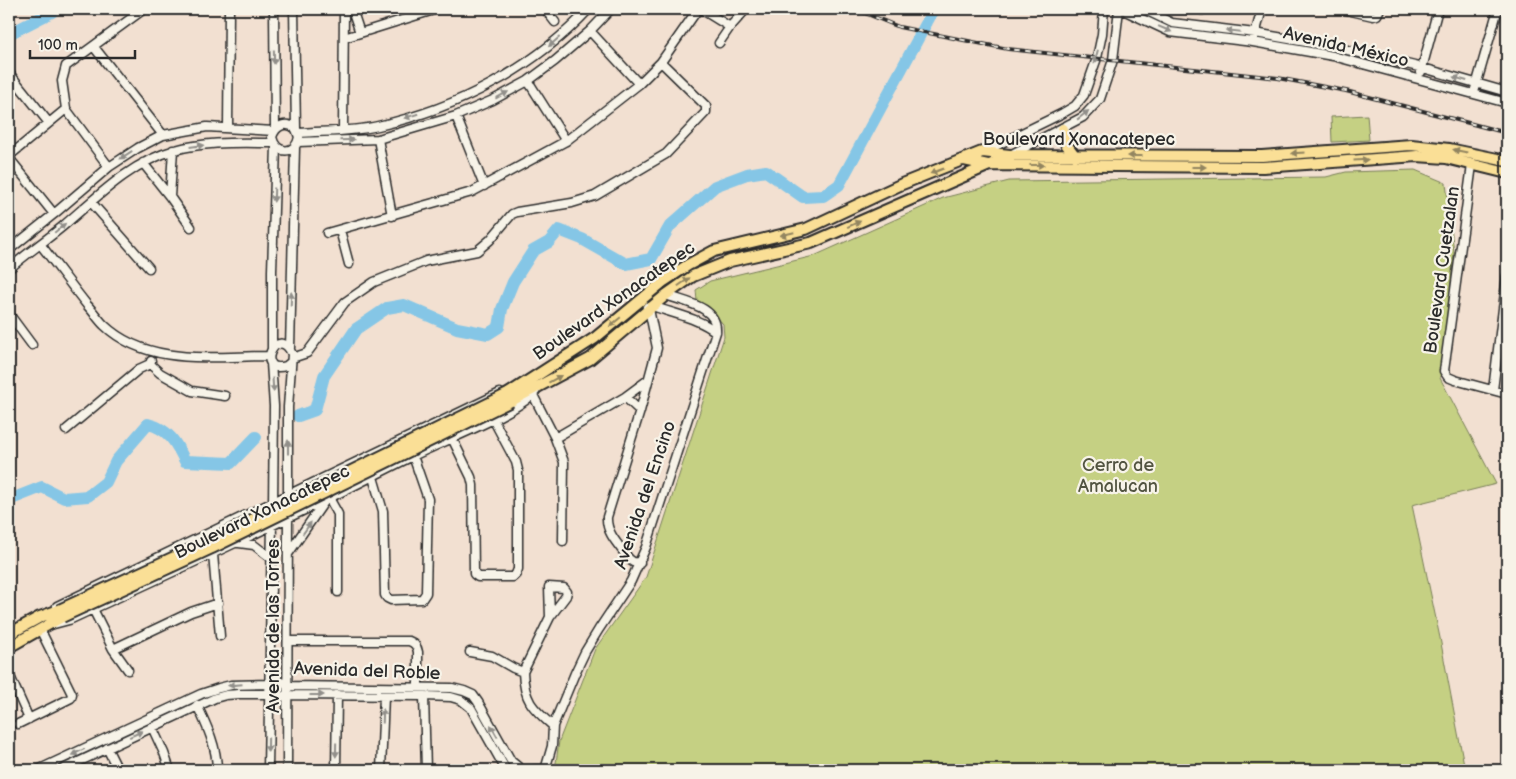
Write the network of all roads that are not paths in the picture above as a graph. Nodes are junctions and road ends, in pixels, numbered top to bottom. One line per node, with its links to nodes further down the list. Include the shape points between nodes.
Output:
1 (144, 9): 30 (street)
2 (229, 9): 44 (street)
3 (274, 9): 46 (street, one-way to 46)
4 (294, 9): 48 (street)
5 (344, 9): 27 (street)
6 (352, 9): 25 (street)
7 (437, 9): 21 (street)
8 (545, 9): 22 (street)
9 (589, 9): 47 (street, one-way to 47, via 549,47 492,85 437,109 392,122)
10 (610, 9): 24 (street)
11 (700, 9): 23 (street); 31 (street)
12 (746, 9): 23 (street)
13 (1104, 9): 55 (street, one-way to 55, via 1097,58 1084,95 1075,106)
14 (1143, 9): 26 (street, Avenida México, one-way to 14, via 1172,23)
15 (1262, 9): 26 (street)
16 (1342, 9): 17 (street, via 1377,16)
17 (1380, 9)
18 (1438, 9): 32 (street)
19 (1498, 9): 37 (street)
20 (1124, 10): 28 (street, Avenida México, one-way to 28, via 1170,32); 45 (street, one-way to 20, via 1083,117 1100,99)
21 (428, 11): 25 (street)
22 (555, 22)
23 (730, 27): 29 (street)
24 (590, 31): 35 (street); 36 (street)
25 (360, 33): 27 (street)
26 (1255, 33): 28 (street); 32 (street, Avenida México, via 1335,47)
27 (344, 38): 47 (street)
28 (1253, 42): 34 (street, Avenida México, via 1333,56)
29 (719, 43)
30 (94, 47): 41 (street, via 66,66 62,81); 49 (street)
31 (661, 62): 36 (street); 91 (street, via 706,106 706,112 666,154 595,196 512,214 477,251 426,261 374,282 345,302 307,353)
32 (1422, 68): 34 (street); 37 (street, Avenida México, one-way to 32)
33 (9, 73): 43 (street)
34 (1419, 79): 39 (street, Avenida México)
35 (528, 81): 42 (street, one-way to 35); 51 (street)
36 (639, 84): 51 (street)
37 (1476, 84): 38 (street, Avenida México); 39 (street)
38 (1507, 92)
39 (1474, 94): 40 (street, Avenida México)
40 (1507, 103)
41 (66, 109): 43 (street); 64 (street)
42 (456, 116): 50 (street); 66 (street)
43 (49, 123): 58 (street)
44 (228, 128): 46 (street); 49 (street, via 207,127)
45 (1063, 129): 56 (street); 57 (main road, via 1066,144)
46 (275, 130): 48 (street, via 286,124); 53 (street, via 272,137)
47 (343, 130): 48 (street)
48 (297, 131): 52 (street)
49 (163, 135): 64 (street, one-way to 64)
50 (378, 139): 52 (street, one-way to 50); 70 (street)
51 (566, 141): 66 (street)
52 (297, 144): 53 (street, via 286,151); 88 (street, one-way to 52)
53 (275, 145): 54 (street, one-way to 53, via 212,144); 90 (street, Avenida de las Torres, one-way to 90)
54 (173, 150): 61 (street); 67 (street)
55 (982, 152): 56 (main road, Boulevard Xonacatepec); 59 (main road, Boulevard Xonacatepec)
56 (1010, 155): 57 (main road, Boulevard Xonacatepec); 62 (main road)
57 (1075, 156): 60 (main road, Boulevard Xonacatepec, one-way to 57, via 1440,147 1411,145 1262,156)
58 (9, 157): 69 (street)
59 (964, 160): 62 (main road); 83 (main road, Boulevard Xonacatepec, one-way to 83, via 902,184 806,229 714,251 664,281)
60 (1507, 161)
61 (143, 163): 67 (street); 68 (street)
62 (988, 165): 63 (main road, Boulevard Xonacatepec, one-way to 63, via 1263,167 1417,156 1446,158); 82 (main road, Boulevard Xonacatepec, one-way to 62, via 693,276 730,261 811,243)
63 (1472, 165): 65 (main road, Boulevard Xonacatepec); 95 (street, Boulevard Cuetzalan, via 1444,371 1448,378)
64 (109, 167): 69 (street)
65 (1507, 173)
66 (484, 186): 70 (street)
67 (170, 197): 72 (street)
68 (91, 202): 76 (street, one-way to 68); 79 (street)
69 (54, 214): 71 (street)
70 (392, 216): 73 (street)
71 (37, 227): 75 (street); 76 (street, via 43,235)
72 (191, 227)
73 (340, 230): 74 (street); 78 (street)
74 (327, 233)
75 (26, 236): 76 (street, via 30,244); 77 (street)
76 (40, 244): 80 (street); 89 (street, via 104,325 120,337)
77 (9, 250)
78 (349, 264)
79 (149, 268)
80 (9, 269)
81 (1507, 276): 95 (street)
82 (666, 295): 84 (main road, Boulevard Xonacatepec); 86 (street, via 697,305 713,317)
83 (640, 301): 84 (street); 93 (main road, Boulevard Xonacatepec, one-way to 93, via 595,338)
84 (651, 307): 86 (street, via 697,322); 94 (street, via 657,348); 96 (main road, Boulevard Xonacatepec, one-way to 84, via 590,360)
85 (9, 314): 87 (street)
86 (716, 332): 126 (street, Avenida del Encino)
87 (32, 345)
88 (290, 348): 90 (street, via 281,344); 91 (street)
89 (152, 351): 90 (street, via 194,357); 92 (street)
90 (271, 356): 91 (street, via 276,366 281,367); 101 (street, Avenida de las Torres, one-way to 101)
91 (292, 360): 102 (street, Avenida de las Torres)
92 (150, 364): 98 (street, via 192,390); 105 (street, via 139,369)
93 (529, 380): 100 (main road, Boulevard Xonacatepec); 106 (street, Boulevard Xonacatepec)
94 (648, 380): 99 (street); 103 (street)
95 (1493, 390): 97 (street, Boulevard Cuetzalan)
96 (534, 392): 100 (main road, Boulevard Xonacatepec); 104 (street, Boulevard Xonacatepec); 108 (street)
97 (1507, 394)
98 (225, 396)
99 (625, 397): 103 (street); 108 (street)
100 (510, 398): 130 (main road, Boulevard Xonacatepec, bridge)
101 (274, 406): 102 (street); 115 (street, Avenida de las Torres)
102 (288, 407): 113 (street, Avenida de las Torres, one-way to 102)
103 (640, 411): 126 (street, via 607,525 629,559)
104 (493, 419): 107 (street, Boulevard Xonacatepec); 107 (street, via 518,470 518,569 513,576 483,578 474,574 473,485)
105 (66, 430)
106 (423, 430): 109 (street); 112 (street, Boulevard Xonacatepec)
107 (452, 438): 109 (street, Boulevard Xonacatepec)
108 (555, 438): 121 (street, via 564,462)
109 (431, 447): 110 (street, Boulevard Xonacatepec)
110 (413, 456): 111 (street, Boulevard Xonacatepec); 111 (street, via 428,499 426,593 418,600 387,598 384,591 383,511)
111 (373, 476): 114 (street, Boulevard Xonacatepec)
112 (307, 486): 113 (street, Boulevard Xonacatepec); 116 (street, via 304,500)
113 (288, 496): 115 (street, Boulevard Xonacatepec); 118 (street, Avenida de las Torres)
114 (327, 499): 116 (street, Boulevard Xonacatepec); 124 (street, one-way to 114); 127 (street, via 338,514)
115 (273, 502): 117 (street, Boulevard Xonacatepec); 119 (street, Avenida de las Torres)
116 (317, 504): 118 (street, Boulevard Xonacatepec)
117 (248, 514): 120 (street, via 256,516 259,521); 131 (street, Boulevard Xonacatepec, via 53,607)
118 (288, 518): 119 (street, Boulevard Xonacatepec); 124 (street, Avenida de las Torres)
119 (272, 526): 120 (street, Boulevard Xonacatepec); 125 (street, Avenida de las Torres)
120 (256, 533): 122 (street, Boulevard Xonacatepec)
121 (563, 541)
122 (237, 543): 123 (street, Boulevard Xonacatepec); 125 (street, via 254,545)
123 (213, 554): 128 (street); 129 (street, Boulevard Xonacatepec)
124 (288, 554): 136 (street, Avenida de las Torres)
125 (272, 558): 143 (street, Avenida de las Torres)
126 (640, 563): 154 (street, Avenida del Encino, via 585,652)
127 (338, 592)
128 (218, 603): 135 (street); 138 (street, via 191,612)
129 (93, 609): 133 (street, Boulevard Xonacatepec); 138 (street)
130 (60, 614): 131 (main road, Boulevard Xonacatepec); 133 (main road, Boulevard Xonacatepec)
131 (40, 617): 134 (main road, Boulevard Xonacatepec)
132 (550, 617): 132 (street, via 566,596 564,588 550,587); 141 (street)
133 (44, 627): 137 (main road, Boulevard Xonacatepec); 152 (street, via 72,694 71,698)
134 (9, 634)
135 (220, 636)
136 (288, 641): 144 (street, Avenida de las Torres); 145 (street, via 409,641 417,647)
137 (9, 647)
138 (113, 649): 140 (street)
139 (470, 652): 141 (street, via 492,656)
140 (128, 670)
141 (523, 672): 154 (street, via 530,704)
142 (9, 674): 152 (street)
143 (270, 684): 144 (street, Avenida del Roble, via 279,682); 146 (street, Avenida de las Torres); 157 (street, Avenida del Roble, one-way to 157, via 231,685 201,694)
144 (288, 686): 145 (street, Avenida del Roble); 147 (street, Avenida de las Torres)
145 (418, 686): 168 (street, Avenida del Roble, one-way to 145, via 511,761 473,695 452,688)
146 (269, 694): 147 (street, Avenida del Roble); 151 (street, Avenida del Roble, via 226,695); 162 (street, Avenida de las Torres, one-way to 162)
147 (288, 695): 148 (street, Avenida del Roble, one-way to 148); 163 (street, Avenida de las Torres)
148 (337, 695): 149 (street, Avenida del Roble); 164 (street, one-way to 164)
149 (384, 696): 150 (street, Avenida del Roble); 165 (street, one-way to 149)
150 (424, 696): 166 (street); 167 (street, Avenida del Roble, via 451,697 471,708)
151 (197, 705): 155 (street, Avenida del Roble); 161 (street, via 214,745)
152 (29, 718): 153 (street)
153 (18, 724)
154 (553, 726): 171 (street, Avenida del Encino, via 552,746)
155 (152, 727): 156 (street, Avenida del Roble, one-way to 155); 160 (street)
156 (107, 748): 158 (street, Avenida del Roble); 159 (street)
157 (38, 770)
158 (61, 770)
159 (118, 770)
160 (170, 770)
161 (217, 770)
162 (268, 770)
163 (288, 770)
164 (336, 770)
165 (381, 770)
166 (426, 770)
167 (506, 770)
168 (522, 770)
169 (534, 770): 170 (street)
170 (540, 770)
171 (545, 770)

